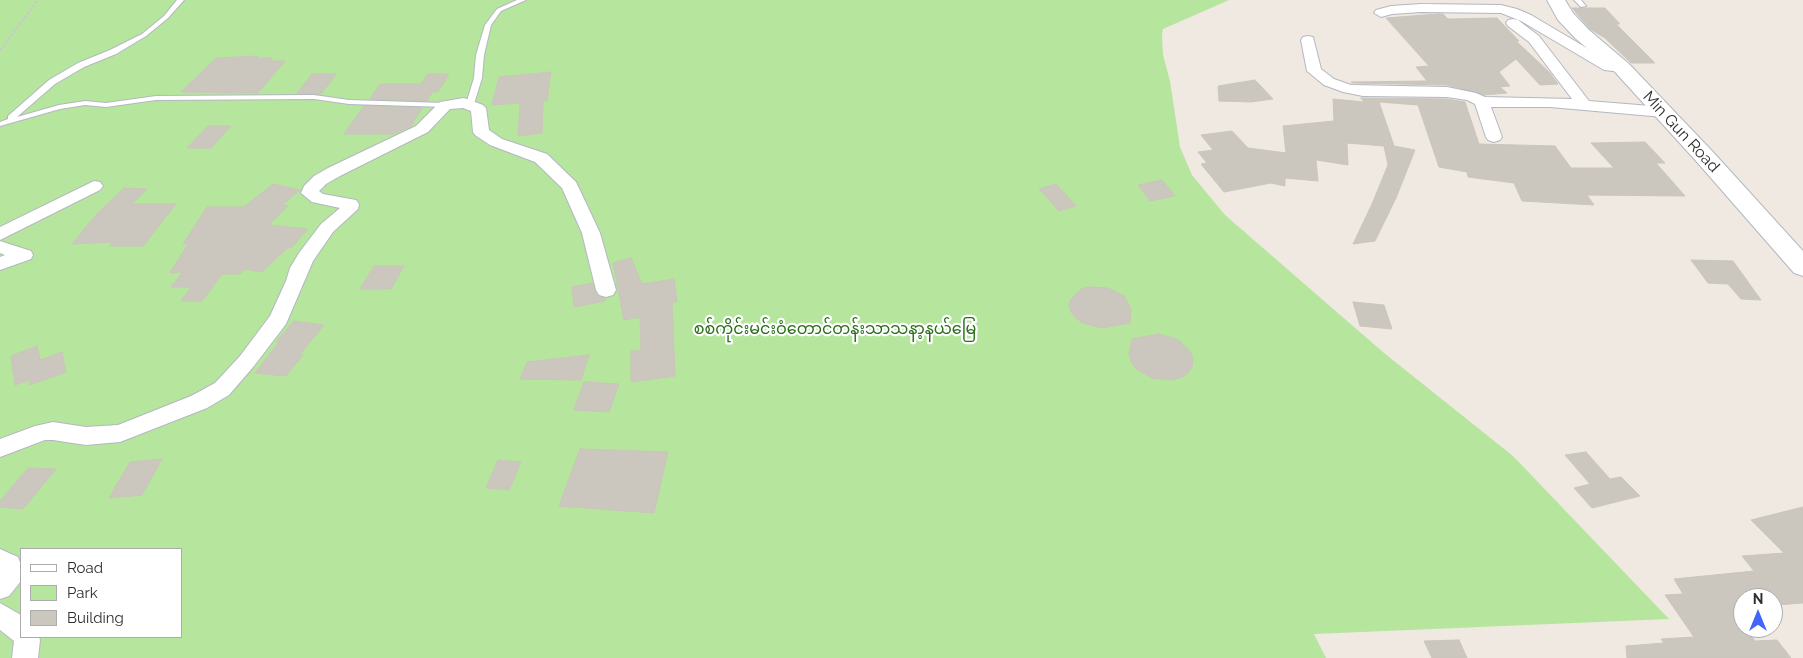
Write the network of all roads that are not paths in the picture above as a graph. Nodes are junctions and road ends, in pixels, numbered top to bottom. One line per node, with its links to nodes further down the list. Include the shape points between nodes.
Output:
1 (181, 0): 15 (lane, via 144,35 52,82)
2 (522, 0): 12 (lane, via 499,10 488,25)
3 (1556, 0): 9 (street, Min Gun Road, via 1565,16 1582,34)
4 (1577, 0): 5 (lane)
5 (1582, 6)
6 (1501, 9): 7 (street, via 1421,8); 9 (street, via 1520,14 1609,67); 13 (street, via 1510,21 1534,38)
7 (1381, 12)
8 (1308, 40): 10 (street, via 1314,71 1329,82 1363,91 1447,92 1471,96)
9 (1622, 68): 14 (street, Min Gun Road)
10 (1482, 102): 13 (street, via 1550,102); 16 (street)
11 (445, 104): 12 (street); 15 (lane, via 357,103 314,97 156,98 59,107); 23 (street, via 422,129 334,172 310,190 318,198 350,204 349,209 327,228 306,257 279,319 222,389 199,402 120,433 86,436 43,432)
12 (470, 104): 22 (street, via 478,108 481,132 496,142 541,158 570,186 591,233)
13 (1585, 106): 14 (street)
14 (1663, 112): 21 (street, Min Gun Road)
15 (3, 123)
16 (1494, 137)
17 (94, 186): 18 (street)
18 (0, 234)
19 (0, 247): 20 (street, via 24,255)
20 (0, 264)
21 (1803, 267)
22 (606, 290)
23 (0, 448)
24 (0, 560): 25 (street, via 9,565 12,573)
25 (0, 588)
26 (0, 615): 27 (street)
27 (20, 631)
28 (26, 638): 29 (street)
29 (24, 658)

